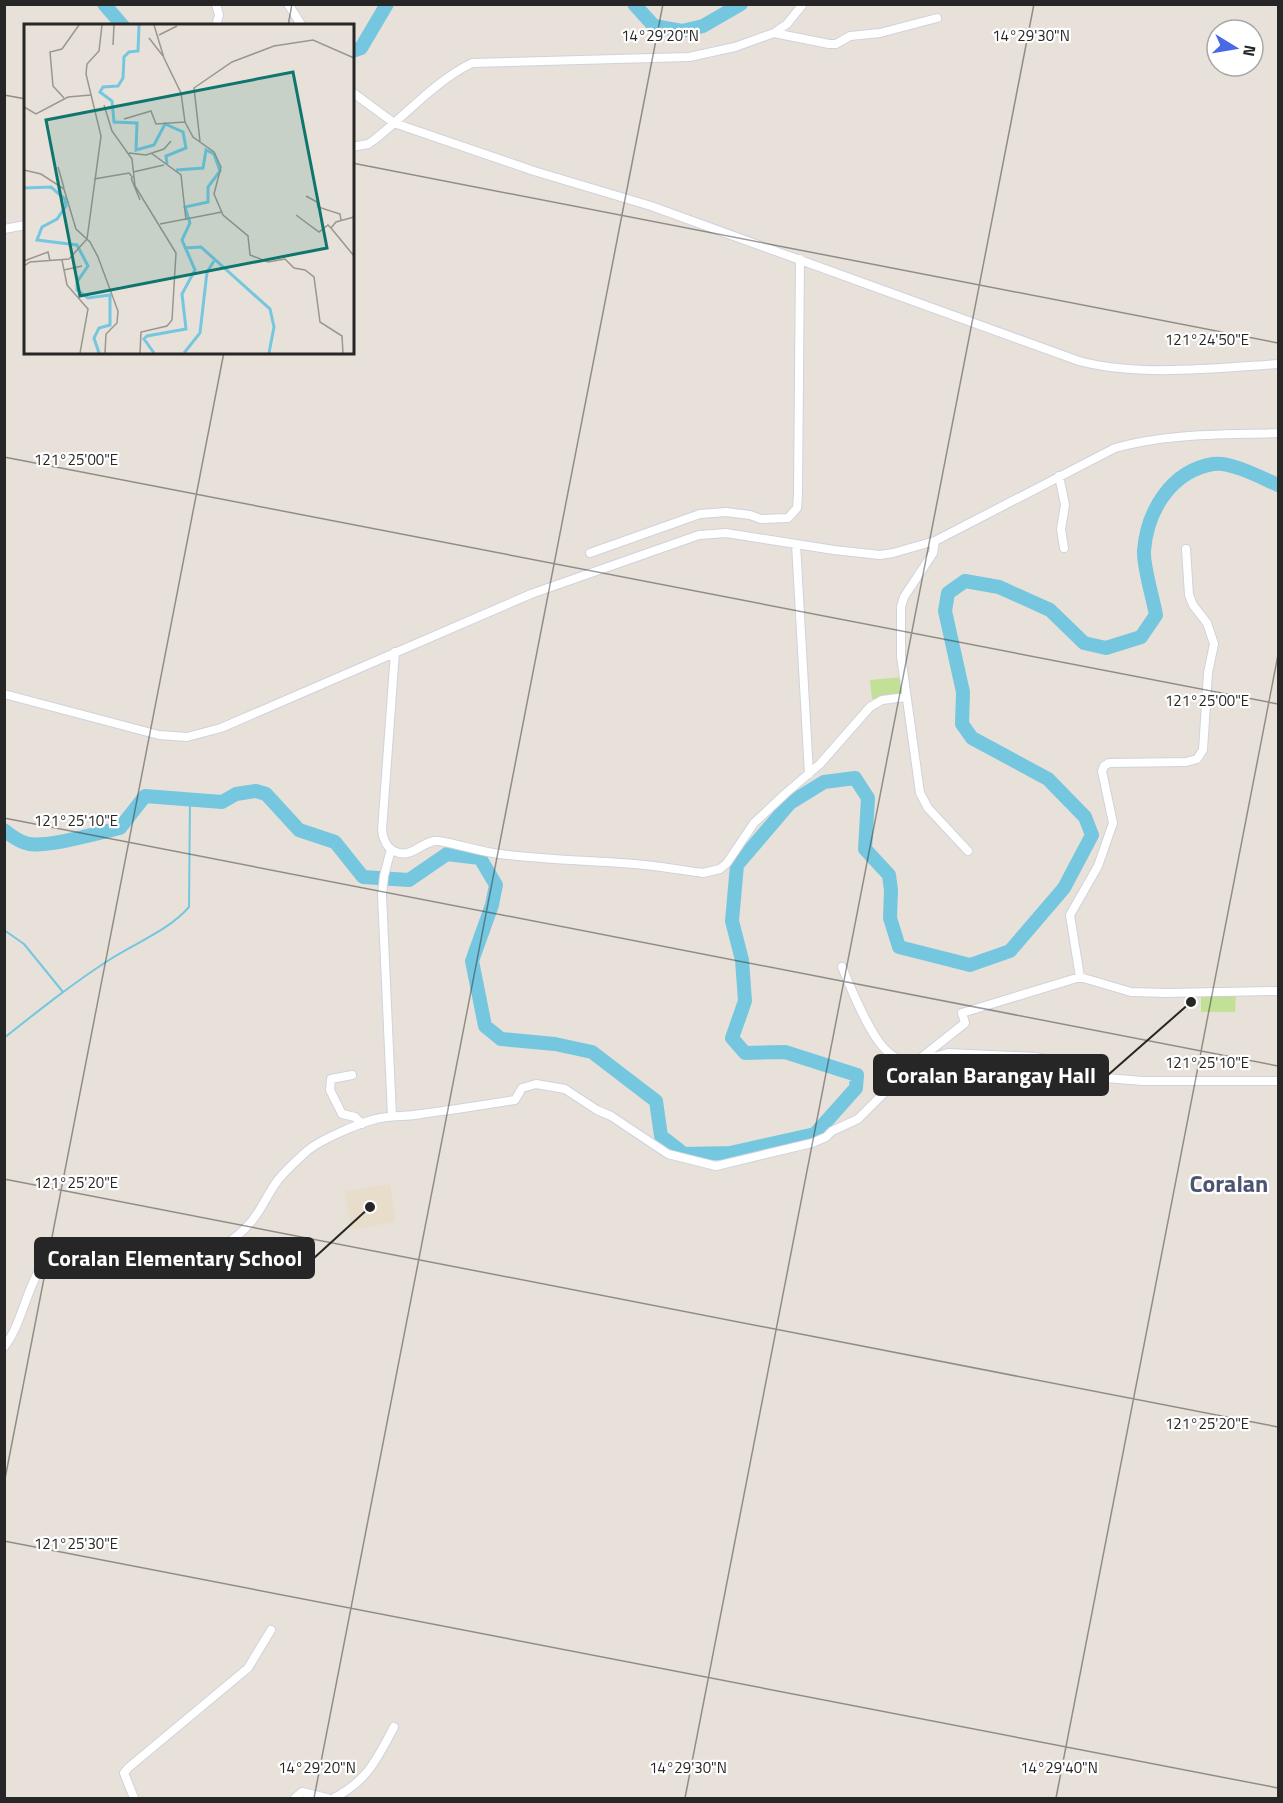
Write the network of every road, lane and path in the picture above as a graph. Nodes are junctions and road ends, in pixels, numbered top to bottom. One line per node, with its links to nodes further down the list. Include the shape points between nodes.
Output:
1 (216, 4): 5 (street)
2 (288, 4): 6 (street)
3 (803, 4): 7 (street)
4 (937, 18): 7 (street, via 880,33 850,36 836,44)
5 (217, 24)
6 (301, 24)
7 (774, 33): 9 (street, via 689,57 472,63)
8 (354, 93): 9 (street)
9 (394, 123): 10 (street, via 368,144); 13 (street)
10 (354, 147)
11 (24, 225): 12 (street)
12 (4, 229)
13 (800, 259): 14 (street, via 1095,366 1203,369); 17 (street, via 796,508 788,518)
14 (1278, 364)
15 (1278, 433): 16 (street, via 1144,440 1115,448)
16 (1059, 476): 19 (street); 21 (street, via 1065,505 1061,530)
17 (760, 519): 18 (street); 23 (street, via 726,512 700,514)
18 (758, 537): 20 (street); 24 (street, via 714,532 690,537 531,594)
19 (935, 541): 20 (street, via 880,555); 26 (street, via 933,553 902,601 901,656)
20 (796, 544): 27 (street)
21 (1064, 548)
22 (1186, 549): 31 (street, via 1189,596 1207,623 1214,644 1203,750 1197,759 1186,762 1104,766 1111,832 1098,866 1070,915)
23 (590, 553)
24 (395, 652): 25 (street, via 221,728 187,737 159,735); 28 (street, via 382,830)
25 (4, 694)
26 (906, 697): 27 (street, via 879,701 870,707); 29 (street, via 923,801)
27 (809, 774): 28 (street, via 760,817 727,863 711,872 494,853 438,841 410,853)
28 (391, 849): 36 (street, via 382,890)
29 (968, 851)
30 (842, 967): 33 (street, via 880,1043 892,1055)
31 (1080, 977): 32 (street, via 1131,992); 33 (street, via 962,1013 965,1023)
32 (1278, 991)
33 (914, 1064): 35 (street, via 948,1053 1035,1057 1060,1062 1093,1077); 36 (street, via 858,1119 826,1137 716,1166 668,1154 565,1089 536,1084 522,1088 515,1100)
34 (352, 1075): 37 (street, via 331,1079 330,1090 342,1114 355,1117)
35 (1278, 1081)
36 (392, 1116): 37 (street)
37 (362, 1124): 38 (street, via 307,1151 279,1179 251,1222 232,1240 200,1258 156,1272 140,1272 82,1248 68,1246 55,1252 32,1284 13,1336)
38 (4, 1347)
39 (271, 1629): 41 (street, via 248,1668 128,1768 125,1779)
40 (394, 1726): 44 (street, via 374,1766)
41 (134, 1798)
42 (295, 1798): 43 (street, via 302,1792)
43 (327, 1798)
44 (334, 1798)

